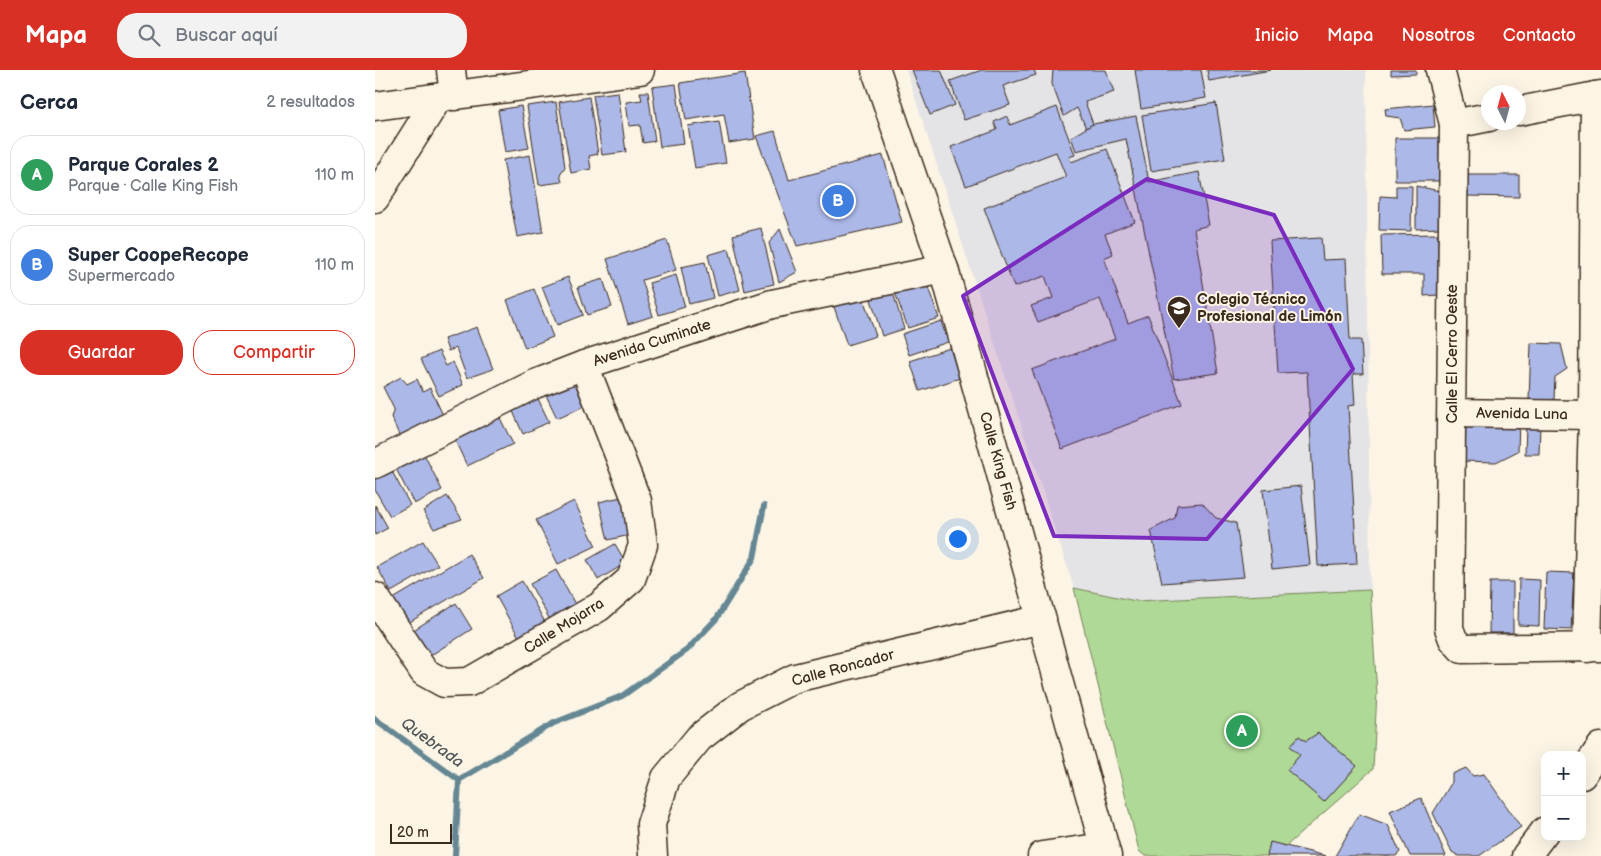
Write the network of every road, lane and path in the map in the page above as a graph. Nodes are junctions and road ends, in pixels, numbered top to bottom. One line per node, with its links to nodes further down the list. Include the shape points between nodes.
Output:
1 (640, 70): 4 (street)
2 (876, 70): 11 (street, Calle King Fish)
3 (1440, 70): 9 (street, Calle El Cerro Oeste)
4 (448, 88): 6 (street); 10 (street)
5 (1598, 95): 7 (street); 14 (street)
6 (375, 106)
7 (1526, 110)
8 (1481, 119): 9 (street)
9 (1454, 124): 13 (street, Calle El Cerro Oeste)
10 (375, 198)
11 (944, 269): 12 (street, Avenida Cuminate, via 772,304); 17 (street, Calle King Fish)
12 (584, 365): 15 (street, Avenida Cuminate, via 535,384); 16 (street, Calle Mojarra, via 637,501 643,545 631,579 599,607 469,682 444,684 424,672)
13 (1452, 413): 14 (street, Avenida Luna); 18 (street, Calle El Cerro Oeste, via 1449,628 1453,640 1463,649)
14 (1593, 415): 18 (street)
15 (375, 464)
16 (375, 597)
17 (1042, 619): 22 (street, Calle King Fish); 23 (street, Calle Roncador, via 795,678 740,706 699,738 666,778 651,824)
18 (1594, 648)
19 (1601, 747): 20 (street)
20 (1586, 769)
21 (1541, 836): 25 (street)
22 (1105, 851): 24 (street)
23 (653, 856)
24 (1042, 856)
25 (1526, 856)

